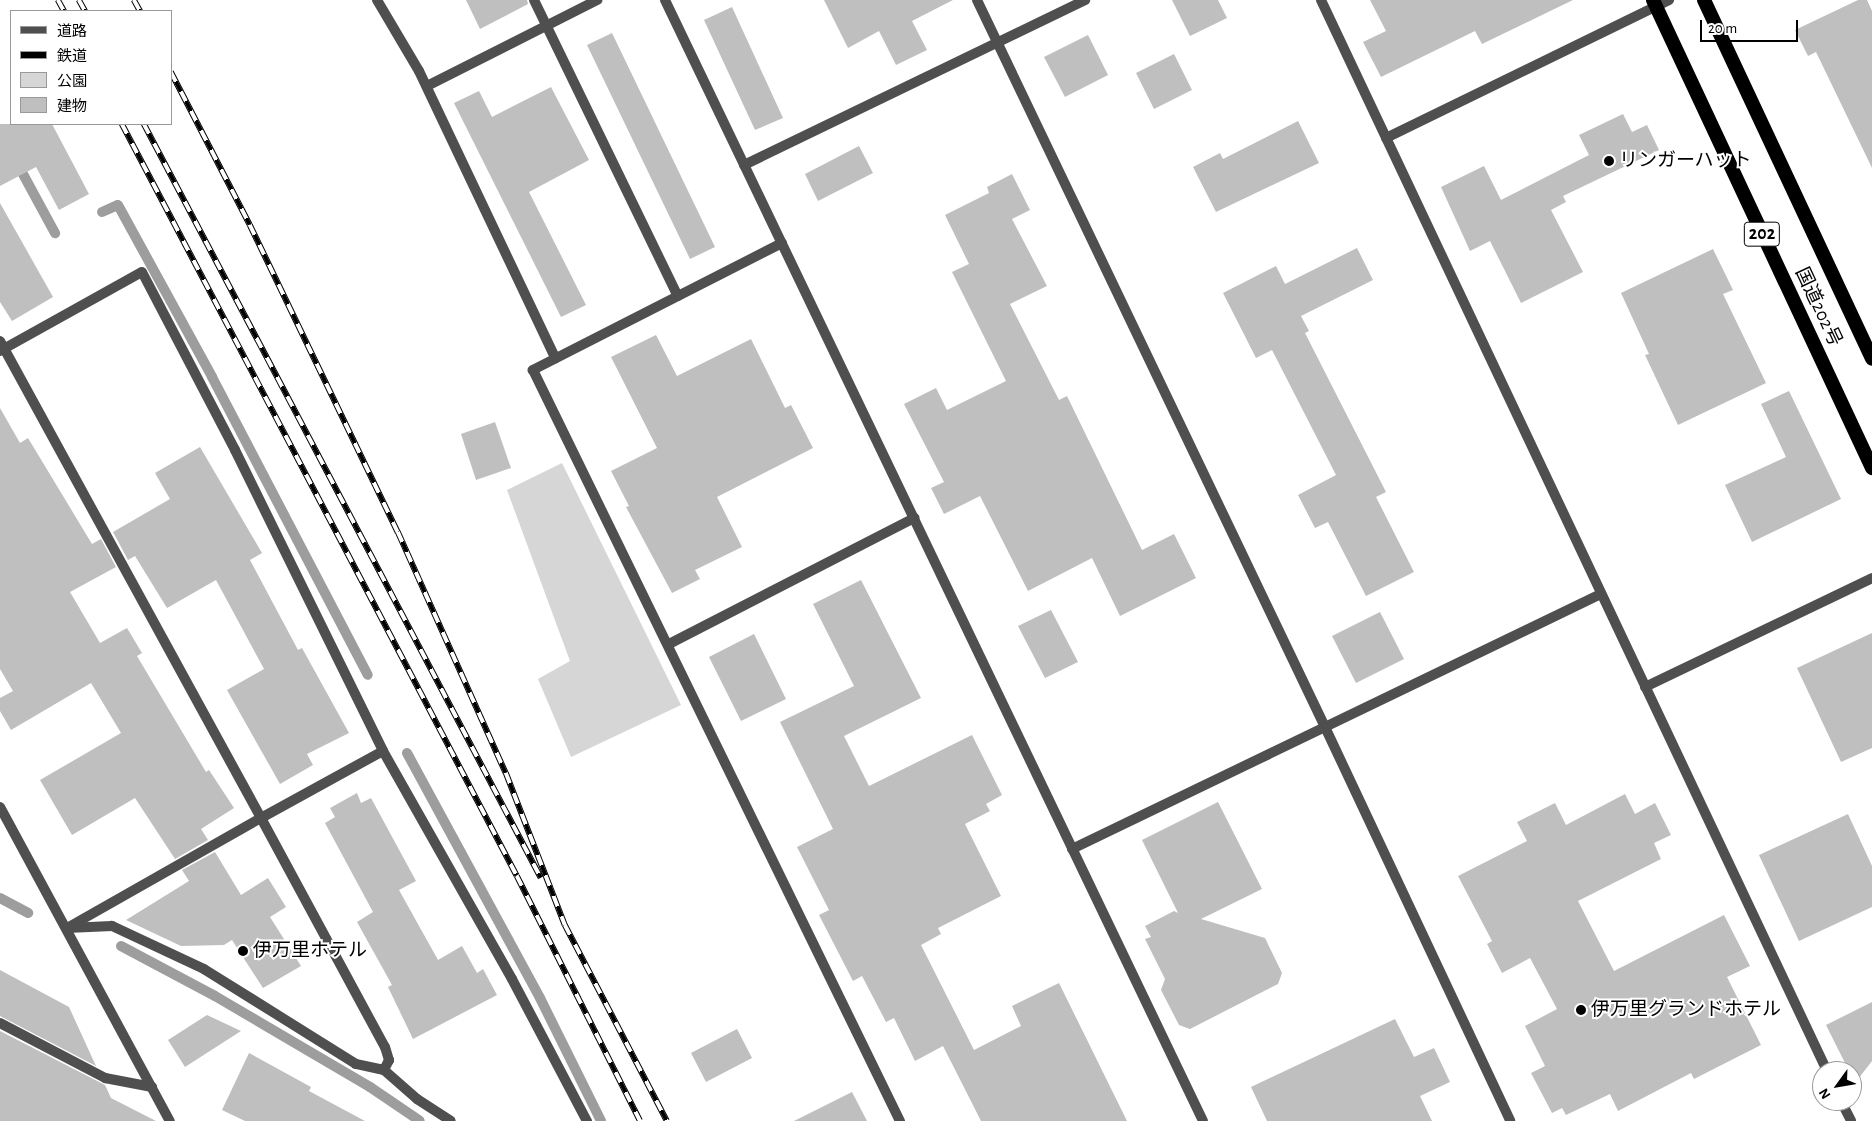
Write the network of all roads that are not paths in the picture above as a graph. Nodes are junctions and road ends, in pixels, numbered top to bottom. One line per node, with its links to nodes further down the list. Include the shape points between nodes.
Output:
1 (376, 0): 13 (street)
2 (534, 0): 11 (street)
3 (598, 0): 11 (street)
4 (666, 0): 15 (street)
5 (977, 0): 12 (street)
6 (1086, 0): 12 (street)
7 (1321, 0): 14 (street)
8 (1669, 0): 10 (street)
9 (1704, 0): 20 (highway, 国道202号 / 202)
10 (1654, 3): 14 (street); 21 (highway, 国道202号 / 202)
11 (547, 26): 13 (street); 17 (street)
12 (997, 42): 15 (street); 27 (street)
13 (427, 86): 19 (street)
14 (1386, 138): 24 (street)
15 (744, 165): 16 (street)
16 (782, 243): 17 (street); 22 (street)
17 (678, 296): 19 (street)
18 (2, 347): 28 (street, via 142,272 235,450); 30 (street)
19 (555, 358): 25 (street, via 533,370)
20 (1872, 359)
21 (1872, 468)
22 (914, 518): 25 (street); 31 (street)
23 (1872, 578): 26 (street)
24 (1601, 594): 26 (street); 27 (street)
25 (669, 644): 40 (street)
26 (1645, 687): 34 (street)
27 (1325, 727): 31 (street); 42 (street)
28 (383, 751): 30 (street); 39 (street, via 512,979)
29 (0, 807): 32 (street)
30 (260, 818): 32 (street); 35 (street, via 385,1047 388,1060)
31 (1072, 849): 41 (street)
32 (67, 928): 35 (street, via 112,926 204,969 356,1064); 36 (street)
33 (0, 1023): 36 (street, via 105,1078)
34 (1822, 1061)
35 (384, 1070): 38 (street, via 417,1099)
36 (152, 1087): 37 (street)
37 (170, 1121)
38 (452, 1121)
39 (587, 1121)
40 (900, 1121)
41 (1203, 1121)
42 (1510, 1121)

